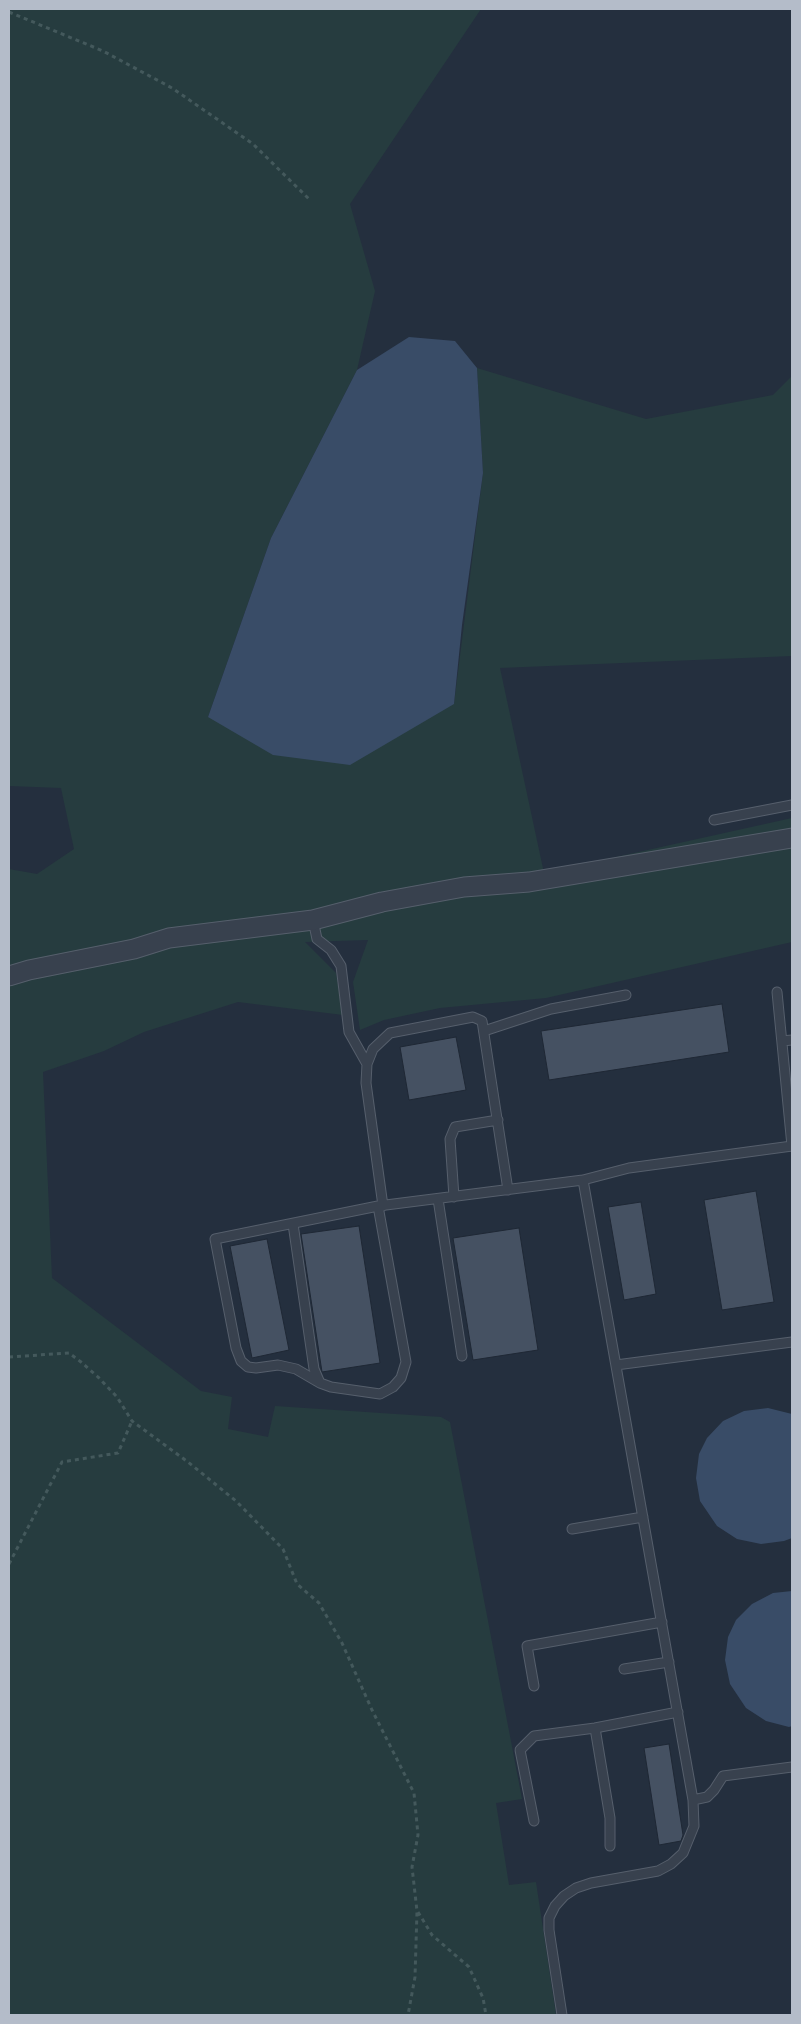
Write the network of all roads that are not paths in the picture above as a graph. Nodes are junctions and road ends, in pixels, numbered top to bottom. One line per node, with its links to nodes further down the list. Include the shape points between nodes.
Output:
1 (792, 805): 2 (lane)
2 (714, 820)
3 (792, 838): 4 (street, via 529,882 464,887 382,902)
4 (313, 920): 5 (street, via 169,938 134,950); 11 (lane, via 317,939 331,950 341,966 349,1032)
5 (9, 976)
6 (777, 992): 10 (lane)
7 (626, 995): 8 (lane, via 551,1009)
8 (484, 1032): 11 (lane, via 482,1021 473,1017 390,1033 373,1049); 12 (lane)
9 (792, 1040): 10 (lane)
10 (782, 1041): 13 (lane)
11 (367, 1064): 18 (lane, via 366,1083)
12 (498, 1120): 15 (lane); 16 (lane, via 456,1127 450,1139)
13 (792, 1146): 14 (lane, via 629,1168)
14 (584, 1180): 15 (lane); 22 (lane)
15 (508, 1190): 16 (lane)
16 (454, 1197): 17 (lane)
17 (438, 1199): 18 (lane); 21 (lane)
18 (381, 1206): 19 (lane); 23 (lane, via 406,1362 401,1378 380,1394)
19 (294, 1224): 23 (lane, via 314,1369); 23 (lane, via 215,1239 241,1361 248,1367 278,1365 296,1369)
20 (792, 1342): 22 (lane)
21 (462, 1356)
22 (616, 1364): 24 (lane)
23 (320, 1383)
24 (643, 1517): 25 (lane); 26 (lane)
25 (572, 1529)
26 (662, 1622): 27 (lane); 29 (lane, via 527,1646)
27 (669, 1662): 28 (lane); 30 (lane)
28 (624, 1669)
29 (534, 1686)
30 (678, 1712): 31 (lane); 33 (lane)
31 (595, 1728): 34 (lane, via 534,1736 520,1750); 35 (lane, via 610,1818)
32 (792, 1767): 33 (lane, via 723,1776 707,1797)
33 (693, 1800): 36 (lane, via 694,1826 682,1853 671,1864 658,1871 576,1888 555,1906 548,1930)
34 (534, 1821)
35 (610, 1846)
36 (562, 2015)

